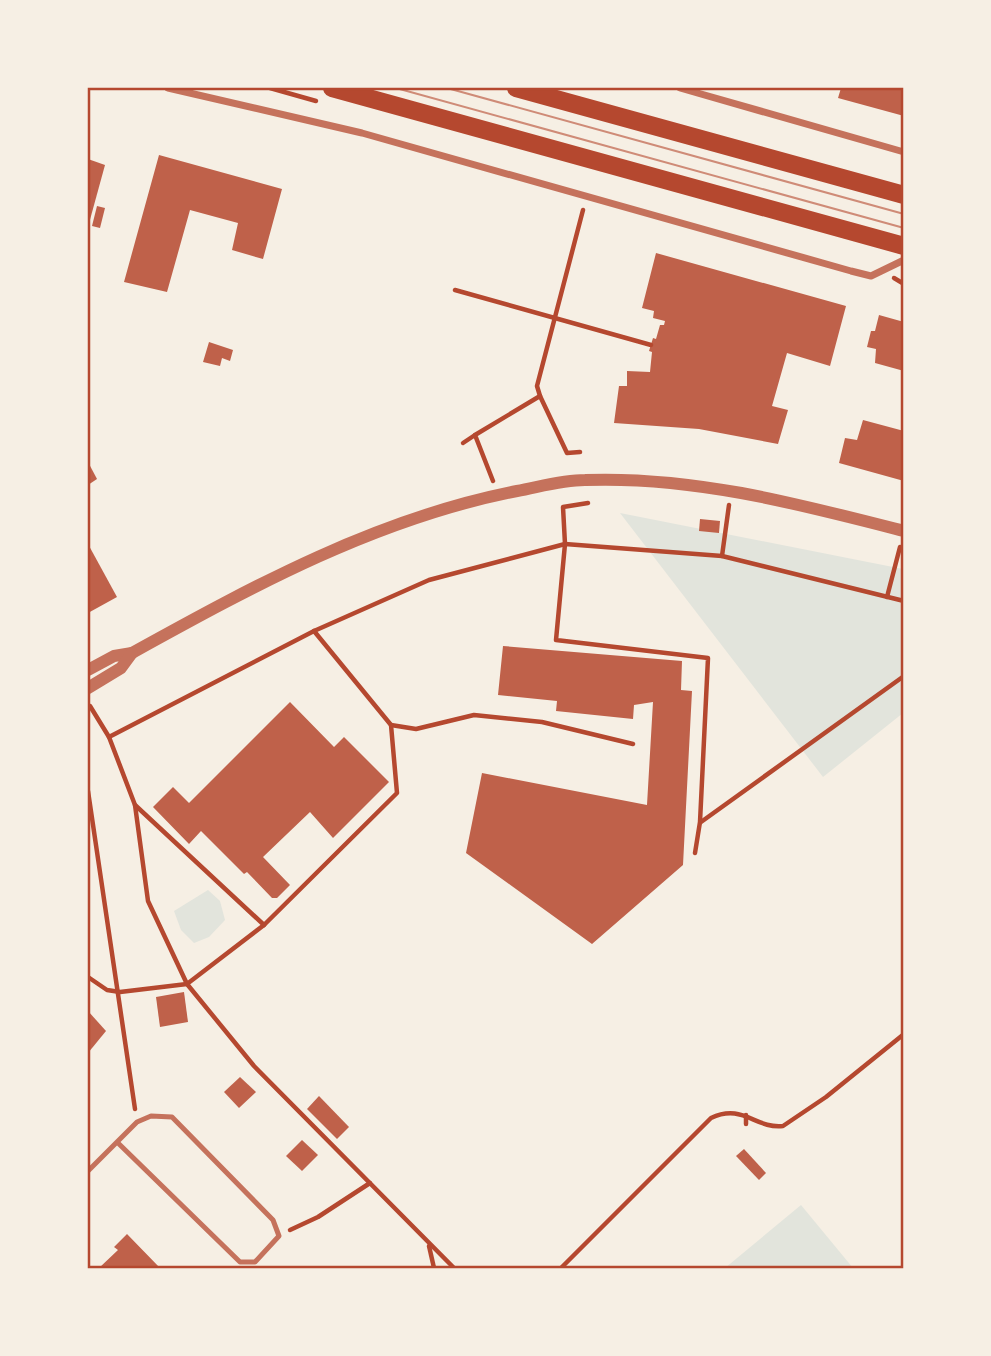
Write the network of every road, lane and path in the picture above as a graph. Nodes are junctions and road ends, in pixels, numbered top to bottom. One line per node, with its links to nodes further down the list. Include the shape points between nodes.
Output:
1 (168, 88): 8 (street, via 362,133)
2 (332, 88): 9 (main road)
3 (516, 88): 7 (main road)
4 (680, 88): 5 (street)
5 (691, 89): 6 (street)
6 (904, 152)
7 (904, 195)
8 (587, 196): 10 (street, via 871,276); 12 (path)
9 (904, 246)
10 (904, 260)
11 (455, 290): 12 (path)
12 (556, 318): 13 (path); 14 (path, via 537,386)
13 (651, 345)
14 (540, 396): 15 (path); 17 (path, via 567,453)
15 (475, 435): 16 (path); 19 (path)
16 (463, 443)
17 (580, 452)
18 (730, 491): 19 (street, via 671,483 584,480); 21 (street, via 764,495); 23 (path)
19 (498, 495): 27 (street, via 355,539 261,582)
20 (588, 503): 22 (path, via 563,507)
21 (904, 533): 24 (path)
22 (565, 544): 23 (path); 26 (path, via 429,580); 37 (path, via 556,640 709,658)
23 (722, 556): 24 (path)
24 (887, 597): 25 (path)
25 (904, 601)
26 (314, 631): 32 (path); 33 (path)
27 (132, 653): 28 (street, via 114,656); 30 (street, via 121,668)
28 (88, 670)
29 (904, 676): 37 (path)
30 (88, 688)
31 (90, 706): 33 (path)
32 (391, 725): 34 (path, via 416,729 474,715 542,722); 39 (path, via 397,793)
33 (109, 737): 36 (path)
34 (633, 744)
35 (88, 792): 42 (path)
36 (135, 805): 39 (path); 41 (path, via 148,901)
37 (700, 822): 38 (path)
38 (695, 853)
39 (264, 925): 41 (path)
40 (88, 977): 42 (path, via 107,990)
41 (187, 984): 42 (path); 49 (path, via 254,1066)
42 (120, 992): 45 (path)
43 (904, 1034): 44 (path, via 799,1117 774,1127)
44 (746, 1115): 46 (path); 54 (path, via 730,1111 711,1118)
45 (137, 1122): 47 (lane); 50 (lane, via 151,1116 172,1117 273,1220)
46 (746, 1124)
47 (117, 1142): 48 (lane); 50 (lane, via 240,1262 255,1262)
48 (88, 1171)
49 (370, 1183): 50 (path); 51 (path)
50 (279, 1236)
51 (429, 1246): 52 (path); 53 (path)
52 (434, 1269)
53 (454, 1269)
54 (561, 1269)

